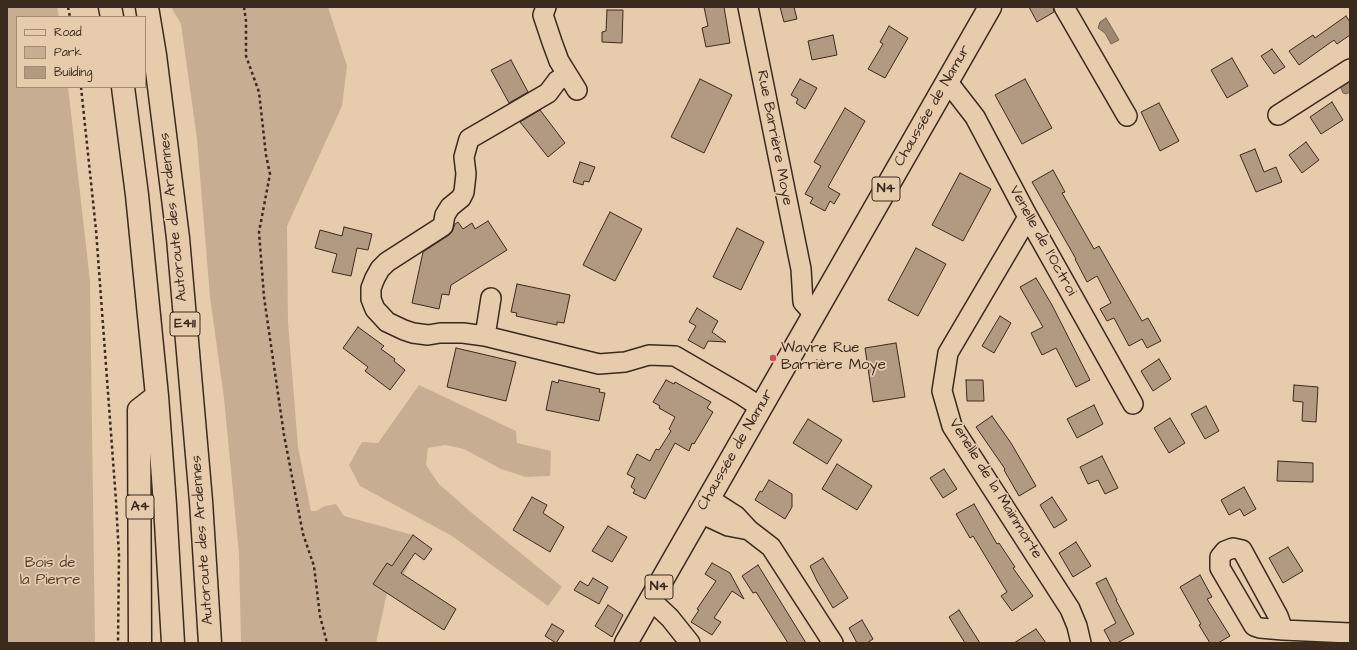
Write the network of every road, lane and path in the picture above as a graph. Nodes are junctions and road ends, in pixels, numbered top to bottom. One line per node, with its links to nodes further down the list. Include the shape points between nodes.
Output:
1 (147, 7): 32 (main road, Autoroute des Ardennes / E411, via 178,238 201,501)
2 (244, 7): 33 (path, via 246,56 259,92 270,174 259,232 264,297 284,435 303,534 314,566 320,616)
3 (546, 7): 18 (street, via 543,15 559,61 572,83 557,81 548,93 469,139 464,158 464,192 445,215 443,226 387,262 380,269 371,288 371,299 375,309 387,322 404,330 428,335 440,333)
4 (748, 7): 14 (street, Rue Barrière Moye)
5 (990, 7): 8 (main road, Chaussée de Namur / N4)
6 (1064, 7): 11 (street)
7 (1350, 68): 12 (street)
8 (947, 82): 13 (street, Venelle de l'Octroi, via 975,117); 15 (main road, Chaussée de Namur / N4)
9 (81, 88): 29 (path, via 96,230 116,501 119,570)
10 (123, 88): 19 (main road, E411, via 137,195)
11 (1127, 116)
12 (1278, 116)
13 (1028, 217): 20 (street, Venelle de l'Octroi); 26 (street, Venelle de la Mainmorte, via 948,353 942,391 952,426)
14 (801, 269): 15 (street); 17 (street, Rue Barrière Moye, via 803,302)
15 (828, 290): 17 (main road, Chaussée de Namur / N4)
16 (491, 298): 18 (street)
17 (814, 314): 21 (main road, Chaussée de Namur / N4)
18 (485, 336): 21 (street, via 599,364 625,362 649,355 675,356)
19 (157, 396): 30 (main road, A4, via 139,410); 31 (main road, E411)
20 (1133, 404)
21 (760, 407): 22 (main road, Chaussée de Namur / N4)
22 (704, 505): 25 (main road, Chaussée de Namur / N4); 36 (street, via 728,526 749,530 771,547)
23 (1231, 587): 24 (street); 24 (street, via 1220,568 1220,557 1225,551 1233,548 1242,550); 27 (street, via 1254,626)
24 (1263, 589): 27 (street)
25 (651, 600): 34 (main road, Chaussée de Namur / N4); 35 (street)
26 (1070, 609): 37 (street, via 1064,627); 38 (street, Venelle de la Mainmorte)
27 (1283, 630): 28 (street)
28 (1350, 633)
29 (118, 643)
30 (140, 643)
31 (173, 643)
32 (210, 643)
33 (327, 643)
34 (626, 643)
35 (690, 643)
36 (833, 643)
37 (1067, 643)
38 (1081, 643)

